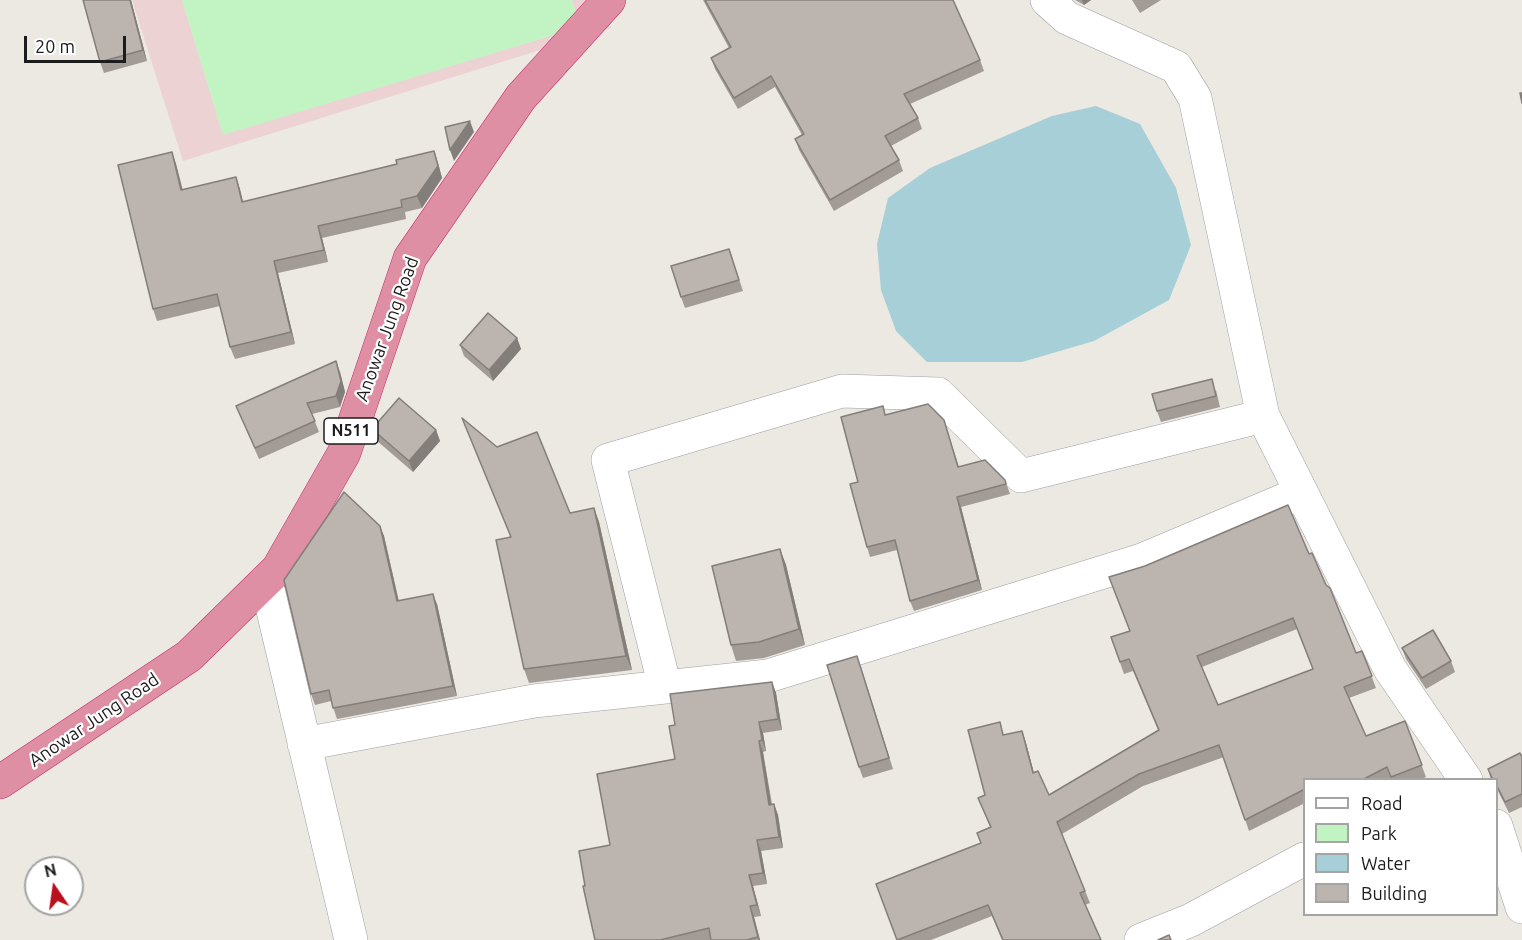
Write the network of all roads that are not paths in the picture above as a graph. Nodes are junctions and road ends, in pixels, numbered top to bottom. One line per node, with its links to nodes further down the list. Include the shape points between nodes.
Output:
1 (609, 0): 5 (highway, Anowar Jung Road / N511, via 521,97 410,258 344,453 278,569)
2 (1047, 0): 3 (street, via 1067,18 1176,67 1195,98)
3 (1263, 416): 4 (street); 6 (street, via 1021,476 938,394 842,391 608,460)
4 (1302, 493): 6 (street, via 1142,560 768,676); 8 (street, via 1390,669)
5 (266, 581): 7 (street); 9 (highway, Anowar Jung Road / N511, via 189,656)
6 (665, 687): 7 (street, via 534,701)
7 (304, 744): 13 (street)
8 (1461, 778)
9 (0, 782)
10 (1498, 828): 12 (street)
11 (1303, 860): 14 (street, via 1191,920)
12 (1522, 907)
13 (351, 940)
14 (1141, 940)

